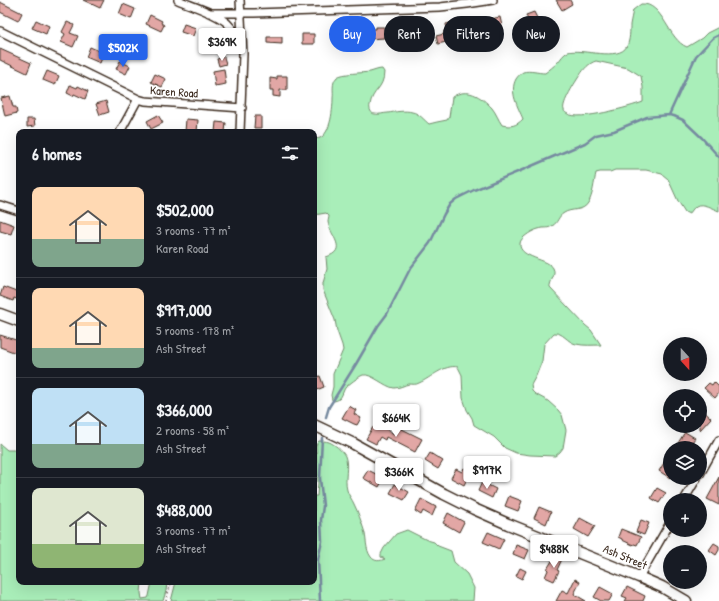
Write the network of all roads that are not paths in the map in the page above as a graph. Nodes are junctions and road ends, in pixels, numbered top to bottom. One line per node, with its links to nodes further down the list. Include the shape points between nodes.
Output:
1 (178, 0): 4 (street)
2 (240, 0): 5 (street)
3 (493, 0): 5 (street, via 440,7)
4 (209, 13): 5 (street); 7 (street, via 232,28)
5 (241, 13): 7 (street)
6 (0, 31): 8 (street, Karen Road)
7 (243, 54): 9 (street)
8 (138, 99): 9 (street, Karen Road); 10 (street)
9 (242, 108): 11 (street)
10 (122, 129)
11 (240, 129)
12 (0, 205): 13 (street)
13 (16, 209)
14 (0, 314): 15 (street)
15 (16, 320)
16 (317, 426): 20 (street, Ash Street, via 474,509)
17 (719, 440): 18 (street)
18 (707, 461)
19 (663, 535): 20 (street)
20 (639, 577): 21 (street, Ash Street)
21 (686, 601)

